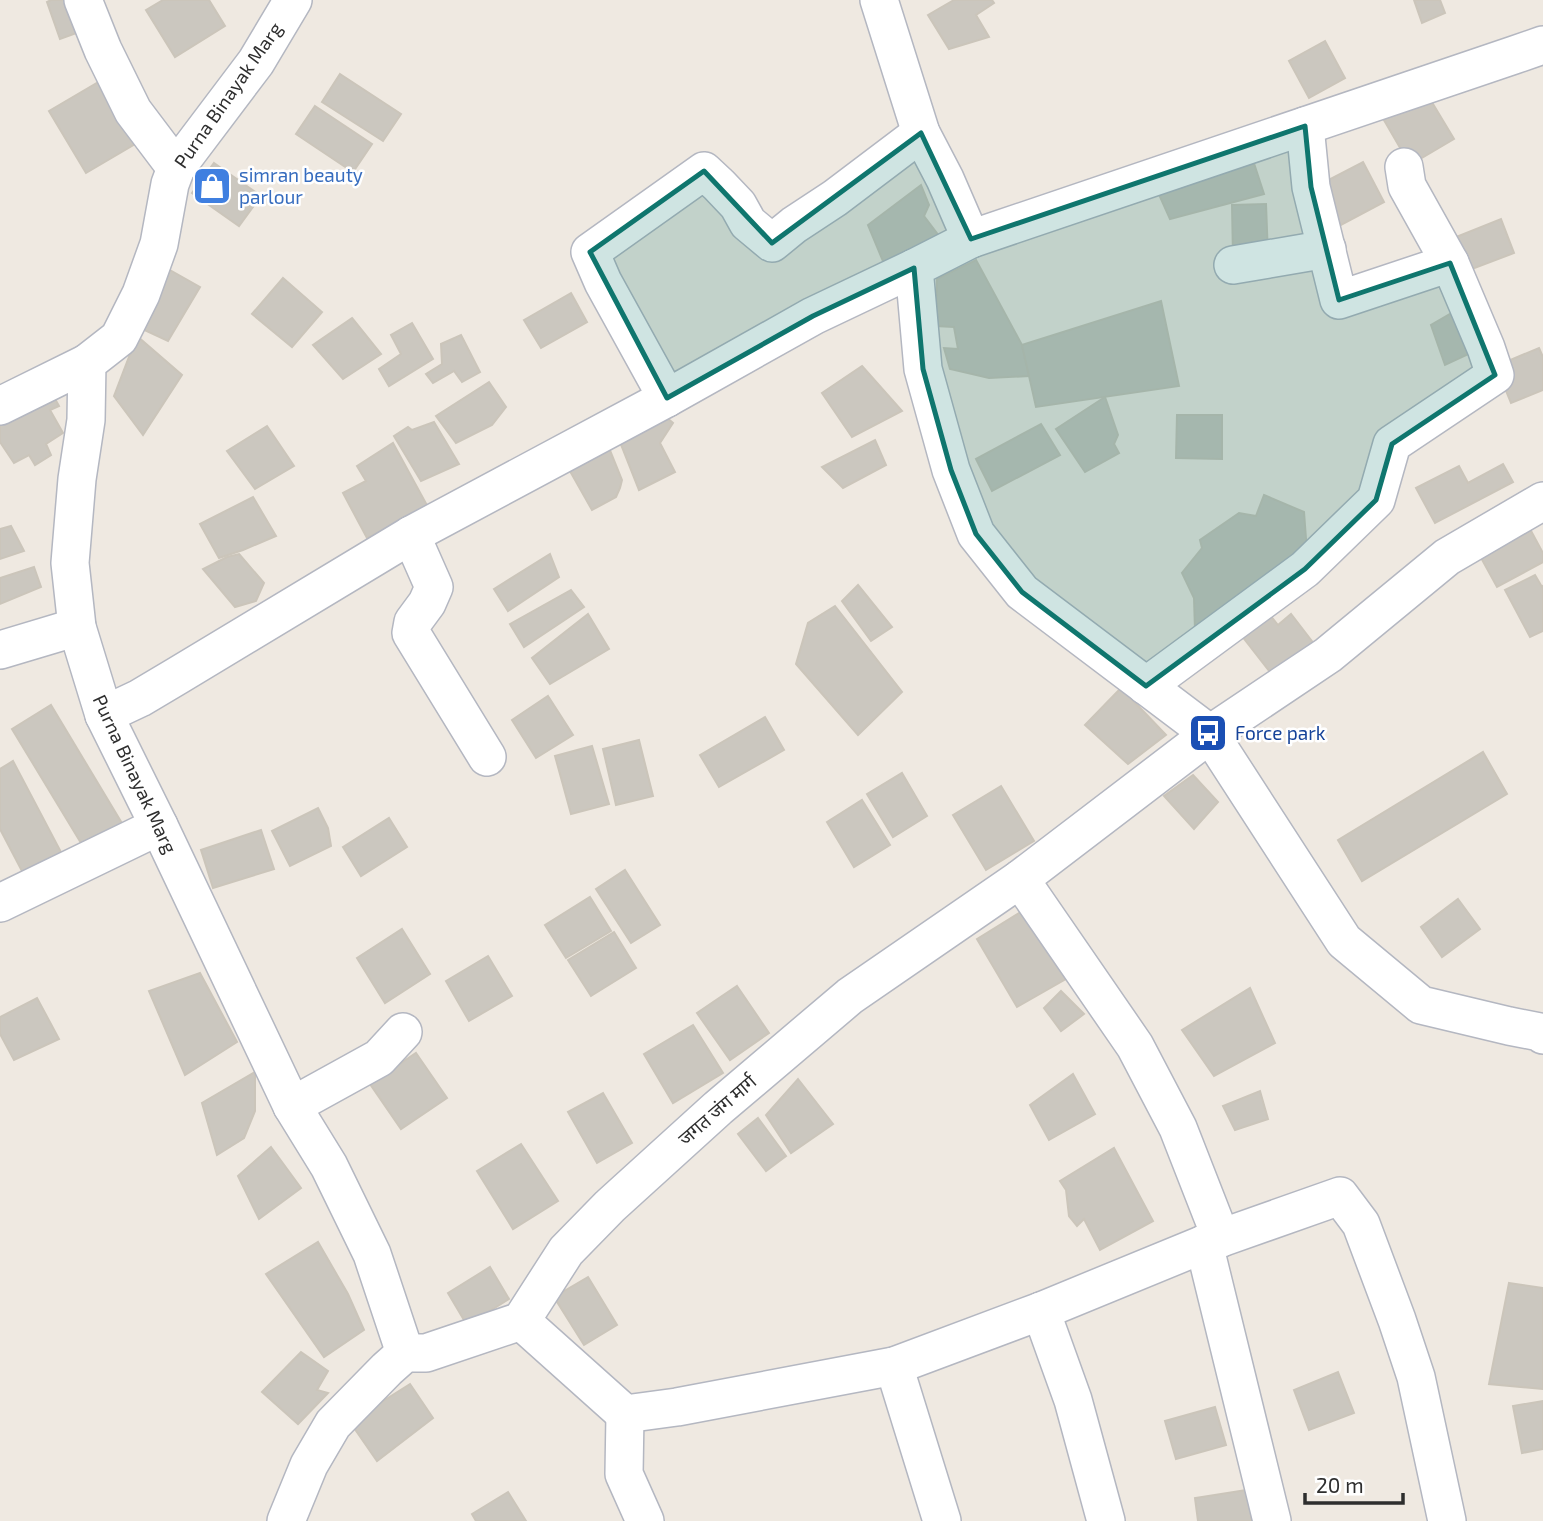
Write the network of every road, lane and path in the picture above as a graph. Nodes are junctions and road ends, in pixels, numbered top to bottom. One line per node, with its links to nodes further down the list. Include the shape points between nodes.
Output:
1 (83, 0): 8 (street, via 133,111)
2 (293, 0): 8 (street, Purna Binayak Marg, via 256,62)
3 (878, 0): 6 (street)
4 (1543, 45): 5 (street)
5 (1305, 126): 9 (street); 10 (street, via 1311,187)
6 (920, 133): 9 (street); 15 (street, via 772,243 748,223 738,205 704,171 590,252)
7 (1404, 167): 11 (street, via 1407,186)
8 (176, 169): 14 (street, Purna Binayak Marg, via 159,244 141,294 119,338)
9 (971, 239): 13 (street)
10 (1327, 249): 11 (street, via 1339,300); 12 (street)
11 (1450, 263): 21 (street, via 1495,375 1392,444 1376,500 1305,569)
12 (1233, 265)
13 (914, 268): 15 (street, via 813,316); 21 (street, via 923,369 951,470 976,534 1022,592)
14 (87, 363): 16 (street); 19 (street, Purna Binayak Marg, via 86,420 70,563)
15 (667, 398): 18 (street)
16 (0, 406)
17 (1543, 501): 23 (street, जगत जंग मार्ग, via 1447,557 1328,655)
18 (411, 535): 22 (street, via 168,682); 24 (street, via 434,587 411,634)
19 (77, 627): 20 (street); 22 (street, Purna Binayak Marg)
20 (0, 650)
21 (1146, 686): 23 (street)
22 (104, 715): 25 (street, Purna Binayak Marg)
23 (1210, 734): 26 (street, जगत जंग मार्ग); 29 (street, via 1344,941 1421,1005)
24 (487, 757)
25 (159, 826): 27 (street); 30 (street, Purna Binayak Marg)
26 (1020, 879): 31 (street, via 1135,1046 1178,1128); 33 (street, जगत जंग मार्ग, via 850,996 718,1108 566,1251)
27 (0, 903)
28 (403, 1032): 30 (street, via 379,1058)
29 (1543, 1035)
30 (292, 1106): 34 (street, Purna Binayak Marg, via 329,1166 372,1254)
31 (1213, 1241): 32 (street); 41 (street); 42 (street, via 1340,1196 1361,1224 1416,1377)
32 (1041, 1311): 35 (street); 40 (street, via 1073,1400)
33 (521, 1321): 34 (street, via 426,1353); 36 (street)
34 (405, 1353): 37 (street, via 332,1424)
35 (894, 1366): 36 (street); 39 (street)
36 (625, 1414): 38 (street, via 624,1474)
37 (286, 1521)
38 (645, 1521)
39 (942, 1521)
40 (1106, 1521)
41 (1272, 1521)
42 (1447, 1521)

